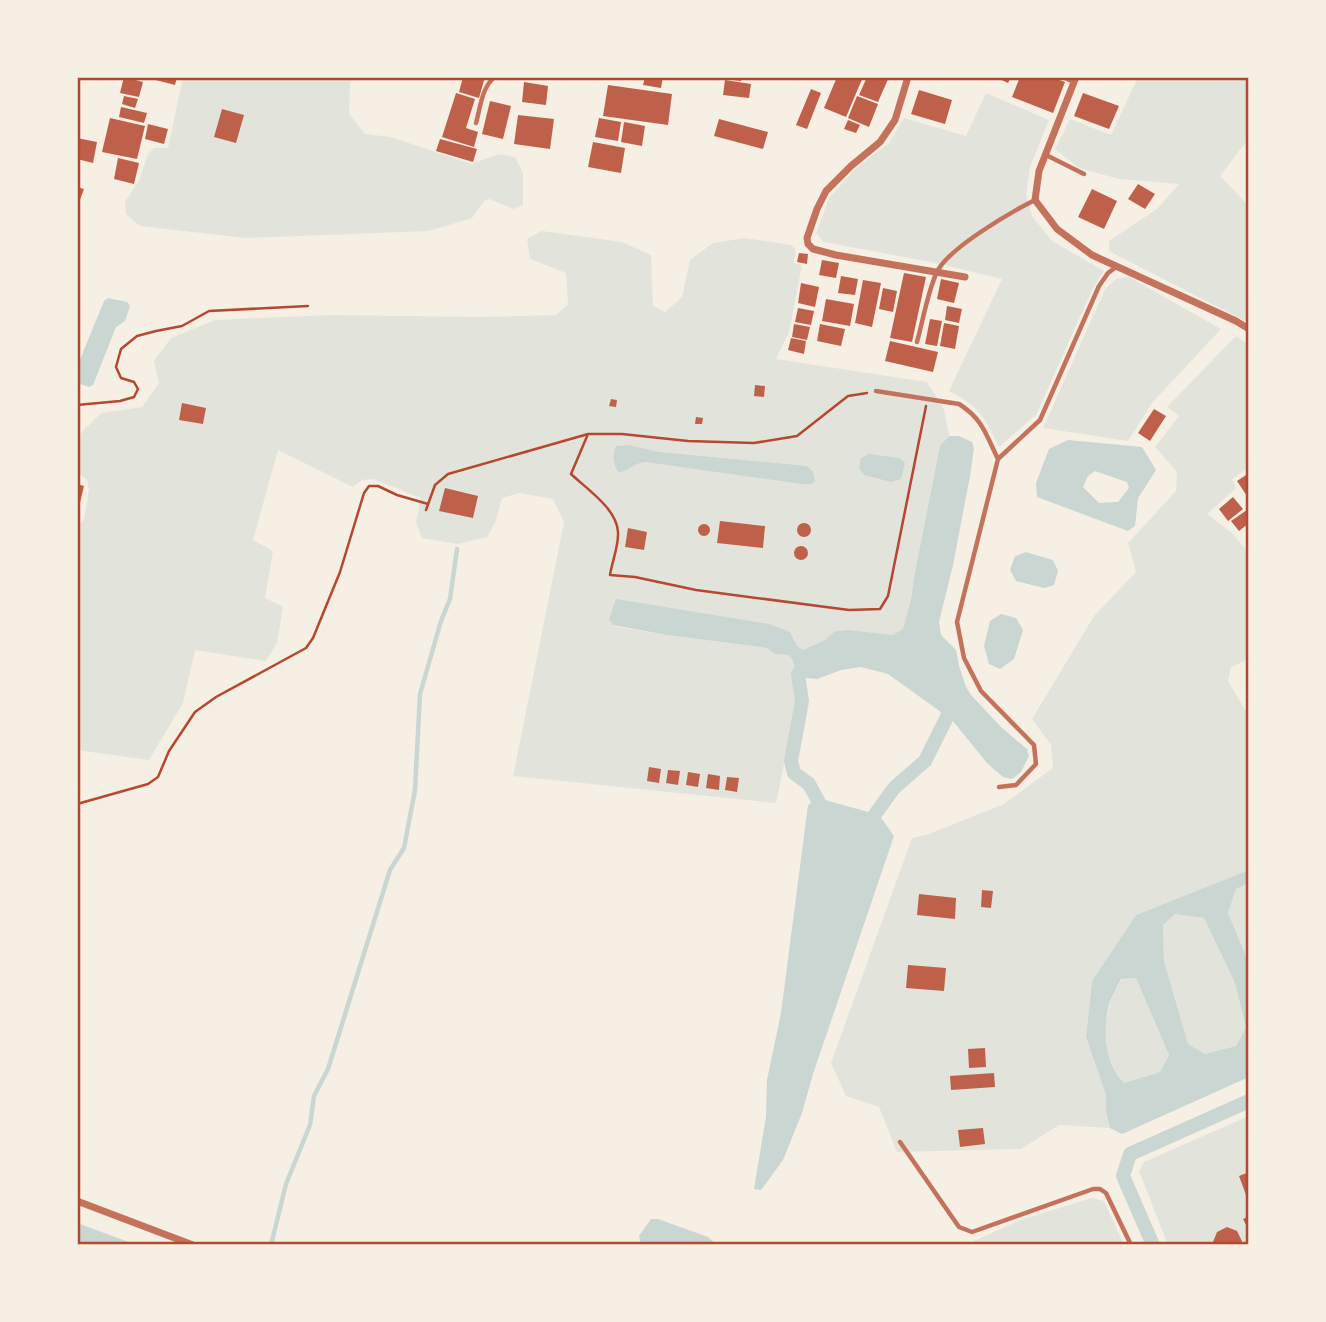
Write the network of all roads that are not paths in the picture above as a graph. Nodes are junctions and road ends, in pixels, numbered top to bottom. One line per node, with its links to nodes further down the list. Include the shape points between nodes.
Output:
1 (498, 77): 2 (lane); 8 (lane, via 486,87)
2 (516, 77)
3 (591, 77): 4 (lane)
4 (599, 77)
5 (908, 77): 13 (street, via 895,120 880,142 826,191 807,238 813,249)
6 (1063, 77): 7 (lane)
7 (1075, 79): 9 (street)
8 (476, 123)
9 (1046, 155): 10 (lane); 11 (street)
10 (1084, 174)
11 (1035, 200): 12 (street, via 1057,229); 13 (lane, via 947,257)
12 (1116, 267): 15 (street); 18 (lane, via 1099,286 1040,420)
13 (936, 272): 14 (street); 16 (lane)
14 (965, 277)
15 (1249, 329)
16 (917, 342)
17 (876, 391): 18 (lane, via 959,404 980,421)
18 (998, 459): 19 (lane, via 957,622 964,658 981,691 1034,745 1036,764 1016,785)
19 (999, 787)
20 (900, 1142): 23 (lane, via 965,1230 972,1232 1100,1189)
21 (77, 1201): 22 (street)
22 (193, 1245)
23 (1131, 1245)

